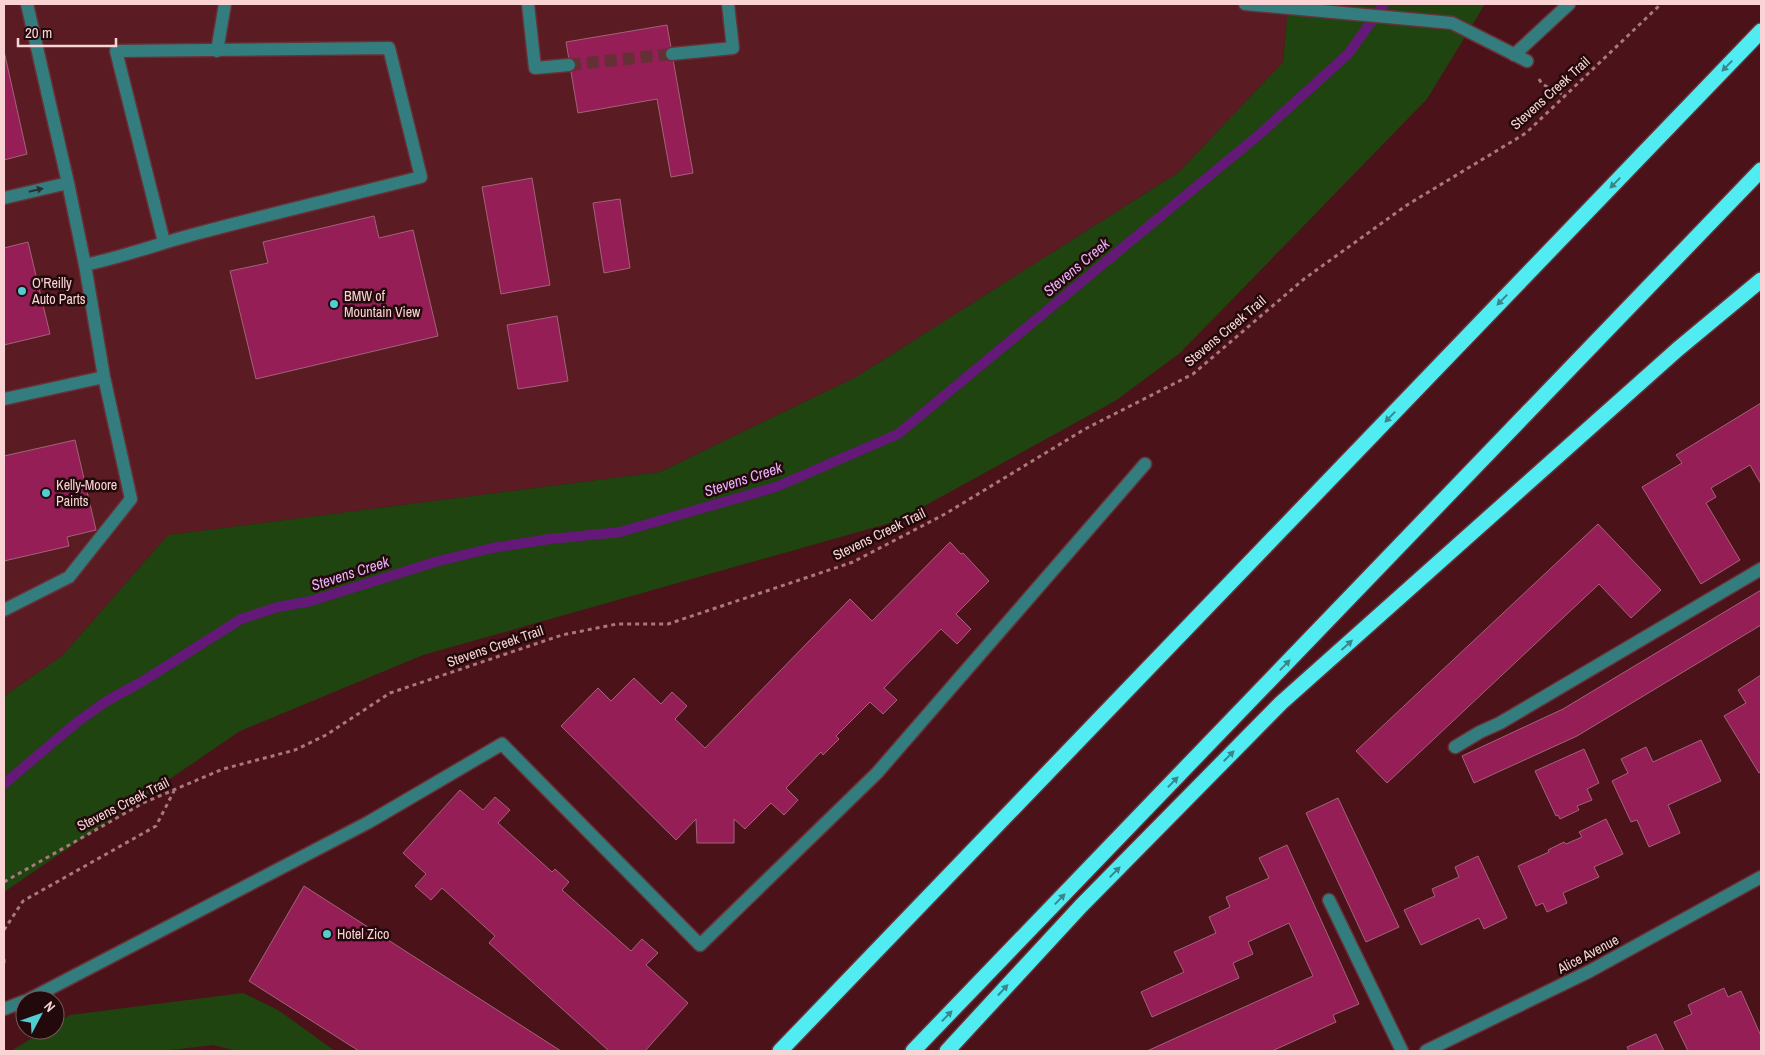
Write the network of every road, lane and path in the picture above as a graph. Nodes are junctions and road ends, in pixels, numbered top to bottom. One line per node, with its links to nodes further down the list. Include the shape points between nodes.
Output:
1 (27, 4): 16 (street)
2 (225, 4): 9 (street)
3 (528, 4): 13 (street, via 535,68)
4 (728, 4): 10 (street, via 733,48)
5 (1246, 4): 11 (street, via 1452,23)
6 (1569, 4): 11 (street)
7 (1661, 4): 14 (path, Stevens Creek Trail)
8 (1761, 31): 35 (highway, one-way to 35)
9 (217, 51): 18 (street, via 116,51); 18 (street, via 389,48 421,177)
10 (672, 54)
11 (1514, 55): 12 (street)
12 (1526, 61): 14 (path, via 1542,84)
13 (569, 64)
14 (1566, 96): 27 (path, Stevens Creek Trail, via 1526,133 1407,206 1304,279 1193,374 1085,428 945,514 853,562 668,624 617,624 562,636 390,693 326,735 295,750 223,769)
15 (1761, 170): 36 (highway, one-way to 15)
16 (68, 183): 17 (street, one-way to 16); 19 (street)
17 (4, 198)
18 (164, 242): 19 (street)
19 (85, 265): 21 (street)
20 (1761, 280): 37 (highway, one-way to 20, via 1081,906 1281,703 1678,349)
21 (104, 377): 22 (street); 25 (street, via 131,499 69,577)
22 (4, 399)
23 (1145, 464): 34 (street, via 877,773 700,945 502,744 368,822)
24 (1761, 569): 26 (street)
25 (4, 610)
26 (1455, 747)
27 (174, 790): 29 (path, Stevens Creek Trail, via 143,803); 31 (path, via 156,826 24,901)
28 (1761, 877): 39 (street, Alice Avenue, via 1590,971)
29 (4, 882)
30 (1330, 900): 38 (street)
31 (4, 930)
32 (4, 959): 33 (path)
33 (4, 965)
34 (48, 990)
35 (780, 1051)
36 (913, 1051)
37 (946, 1051)
38 (1402, 1051)
39 (1426, 1051)

